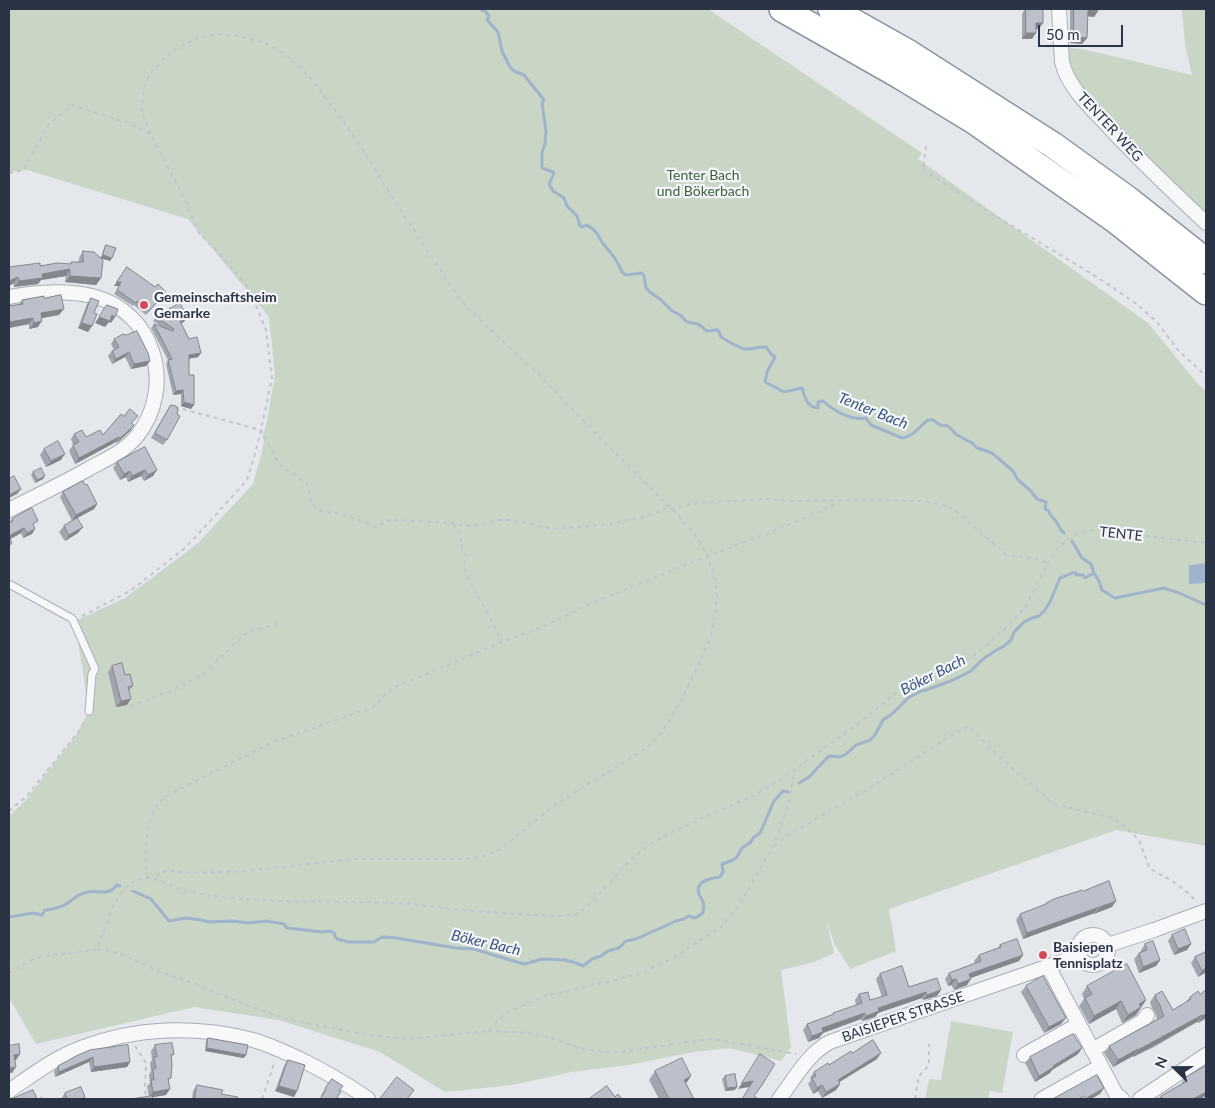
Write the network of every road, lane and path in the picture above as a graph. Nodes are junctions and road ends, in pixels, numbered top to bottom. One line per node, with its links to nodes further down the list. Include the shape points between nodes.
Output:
1 (782, 9): 9 (highway, via 974,121 1115,220)
2 (831, 9): 8 (highway, via 917,58 1053,145)
3 (1059, 9): 7 (street, TENTER WEG, via 1062,62 1076,89 1130,150)
4 (152, 135): 6 (path, via 131,124 73,105 49,124 23,170); 13 (path, via 199,234 249,288 266,330 272,378); 15 (path, via 142,109 146,82 160,62 183,45 200,37 236,35 265,43 284,54 330,102 459,298)
5 (926, 146): 11 (path, via 923,170 1134,302 1156,321 1179,351)
6 (9, 173)
7 (1206, 223)
8 (1206, 261)
9 (1206, 292)
10 (9, 297): 12 (street, via 70,293 92,296 120,308 132,318 152,348 157,374)
11 (1206, 376)
12 (155, 402): 13 (path); 16 (street, via 144,427 117,454)
13 (262, 430): 17 (path, via 277,460 306,483 316,509 376,527 394,520); 22 (path, via 247,480 185,548 130,591)
14 (841, 501): 15 (path, via 766,499 697,503); 19 (path); 20 (path, via 923,501 948,506 1007,555)
15 (672, 508): 17 (path, via 610,524 556,529 508,520 465,526); 19 (path)
16 (9, 510)
17 (452, 523): 24 (path, via 460,533 467,574)
18 (1206, 543): 20 (path, TENTE, via 1100,529 1070,538)
19 (708, 556): 24 (path); 31 (path, via 717,597 710,640 665,729 647,748 556,804 496,850 465,859 354,859 246,871 173,871)
20 (1048, 563): 27 (path, TENTE, via 1020,614 990,643 956,666 897,692)
21 (9, 584): 22 (lane)
22 (73, 620): 26 (lane, via 95,669)
23 (281, 623): 25 (path, via 244,635 202,675)
24 (502, 642): 30 (path, via 398,686 384,695 376,706 273,742 163,798 155,806 146,838)
25 (130, 706)
26 (89, 711): 28 (path, via 79,730 40,781)
27 (794, 771): 29 (path, via 790,798); 31 (path, TENTE, via 755,795 652,844 576,914 562,916 412,904 230,898 182,890)
28 (9, 811)
29 (772, 848): 32 (path, via 969,726 1054,804 1113,818 1124,826 1139,840 1150,869 1182,888); 40 (path, via 740,904 721,926 673,958 620,980 545,996 506,1013)
30 (147, 878): 31 (path); 34 (path, via 131,883 122,892)
31 (153, 878)
32 (1205, 914): 33 (street)
33 (1108, 945): 35 (street, via 1106,958 1097,965 1087,964); 35 (street, via 1100,936 1086,936 1078,945)
34 (97, 949): 37 (path, via 48,955); 40 (path, via 124,955 233,1000 300,1022 409,1039)
35 (1078, 956): 36 (street, BAISIEPER STRASSE)
36 (1048, 966): 39 (street); 47 (street, BAISIEPER STRASSE, via 830,1042)
37 (9, 972)
38 (1147, 1015): 44 (street, via 1143,1021)
39 (1079, 1024): 44 (street); 45 (street)
40 (488, 1031): 47 (path, via 531,1033 577,1047 613,1053 709,1039)
41 (132, 1034): 43 (street, via 194,1031 222,1034 253,1040); 49 (street, via 66,1054); 50 (path, via 146,1063)
42 (929, 1044): 54 (path, via 929,1065 919,1076)
43 (278, 1050): 51 (path); 52 (street, via 322,1070)
44 (1092, 1050): 48 (street)
45 (1024, 1055)
46 (1206, 1055): 57 (street)
47 (810, 1058): 53 (street, BAISIEPER STRASSE)
48 (1101, 1066): 55 (street); 56 (street)
49 (9, 1091)
50 (146, 1099)
51 (262, 1099)
52 (368, 1099)
53 (779, 1099)
54 (915, 1099)
55 (1042, 1099)
56 (1122, 1099)
57 (1140, 1099)

